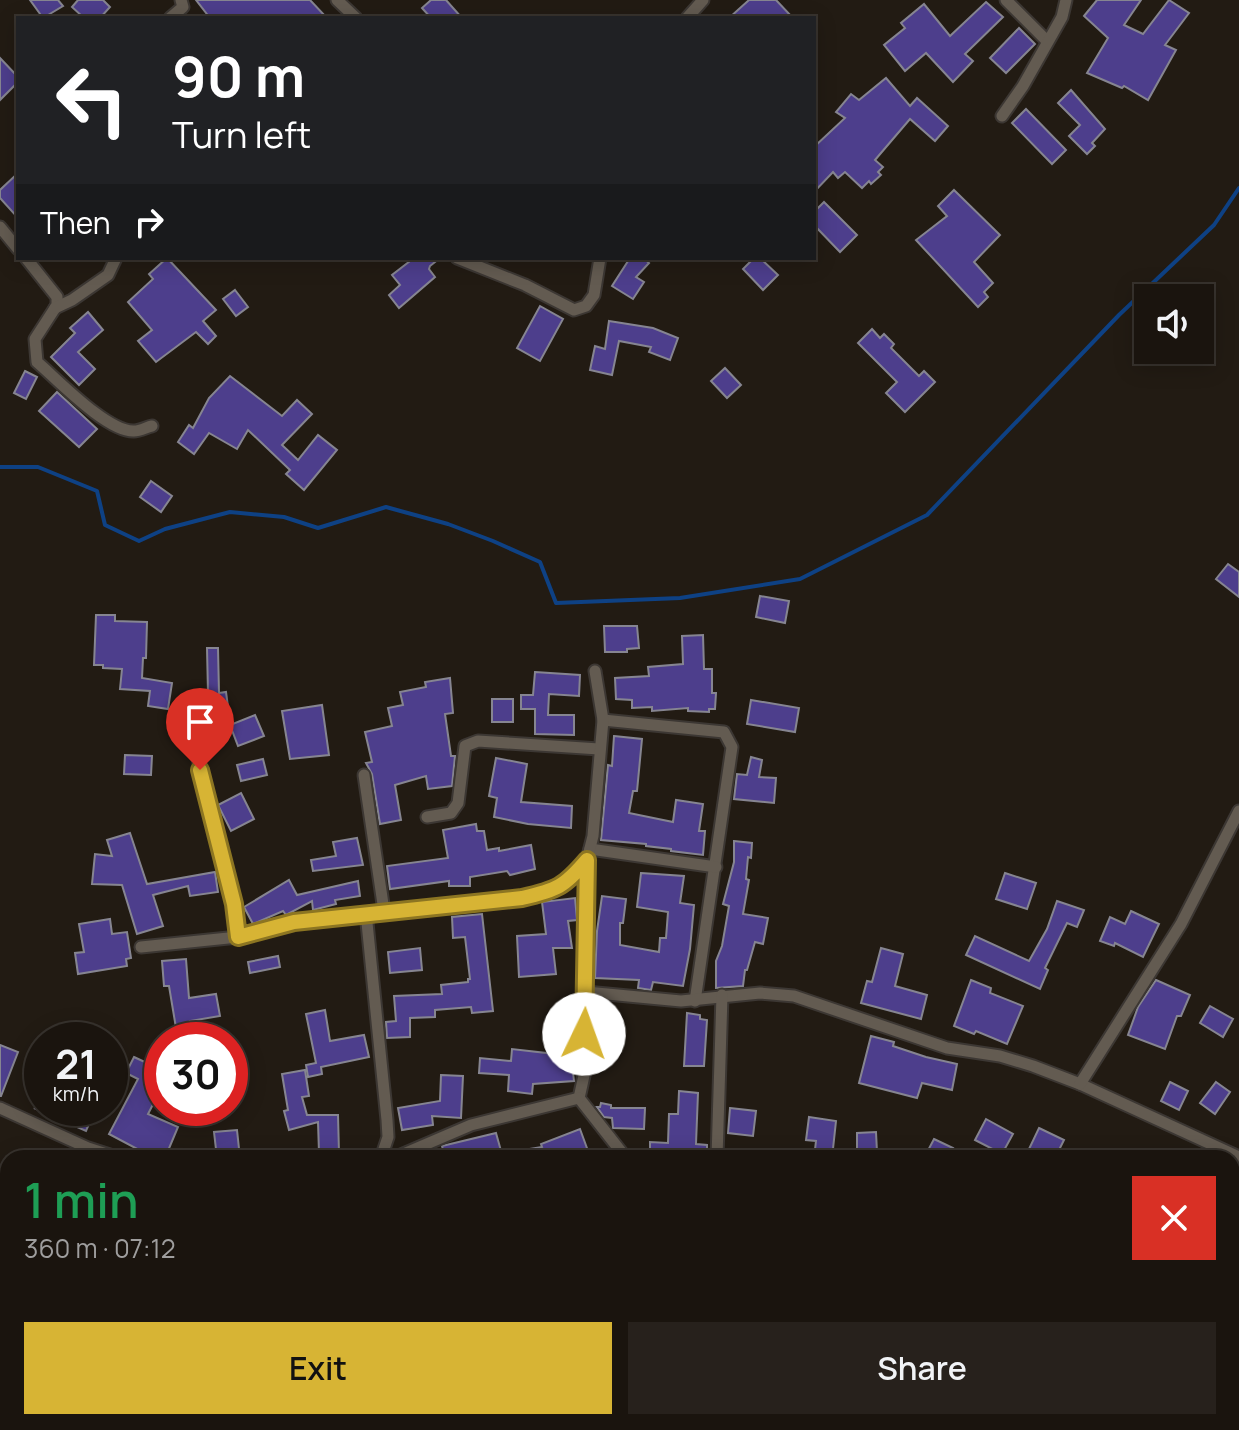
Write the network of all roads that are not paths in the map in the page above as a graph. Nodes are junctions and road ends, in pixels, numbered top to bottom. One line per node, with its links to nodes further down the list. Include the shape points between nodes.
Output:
1 (181, 0): 7 (street, via 183,7)
2 (337, 0): 8 (street)
3 (703, 0): 9 (street)
4 (1006, 0): 11 (street)
5 (1066, 0): 10 (street)
6 (1075, 0): 10 (street)
7 (172, 16)
8 (354, 16)
9 (689, 16)
10 (1062, 17): 11 (street)
11 (1047, 41): 12 (street)
12 (1002, 116)
13 (0, 227): 14 (street)
14 (16, 247)
15 (28, 260): 19 (street, via 57,297)
16 (115, 260): 19 (street, via 108,275)
17 (462, 260): 18 (street, via 574,310 594,295)
18 (600, 260)
19 (55, 308): 20 (street, via 35,339 37,362 102,418 132,431)
20 (152, 426)
21 (595, 671): 22 (street)
22 (603, 720): 24 (street); 29 (street, via 724,732 732,747)
23 (194, 743): 32 (street)
24 (599, 749): 27 (street, via 478,741 465,746 458,803 451,813); 28 (street)
25 (364, 775): 30 (street)
26 (1239, 811): 37 (street, via 1181,924)
27 (427, 817)
28 (589, 854): 29 (street); 30 (street, via 566,884 548,892); 34 (street)
29 (716, 867): 36 (street)
30 (384, 911): 31 (street)
31 (366, 913): 32 (street, via 294,922); 41 (street, via 388,1137)
32 (238, 937): 33 (street)
33 (141, 947)
34 (586, 992): 36 (street); 38 (street, via 585,1071)
35 (722, 995): 36 (street); 37 (street, via 794,996 947,1048 1000,1056); 44 (street)
36 (695, 1001)
37 (1080, 1084): 45 (street)
38 (579, 1098): 42 (street, via 471,1125); 43 (street)
39 (0, 1108): 40 (street)
40 (94, 1150)
41 (384, 1150)
42 (413, 1150)
43 (620, 1150)
44 (717, 1150)
45 (1224, 1150)

